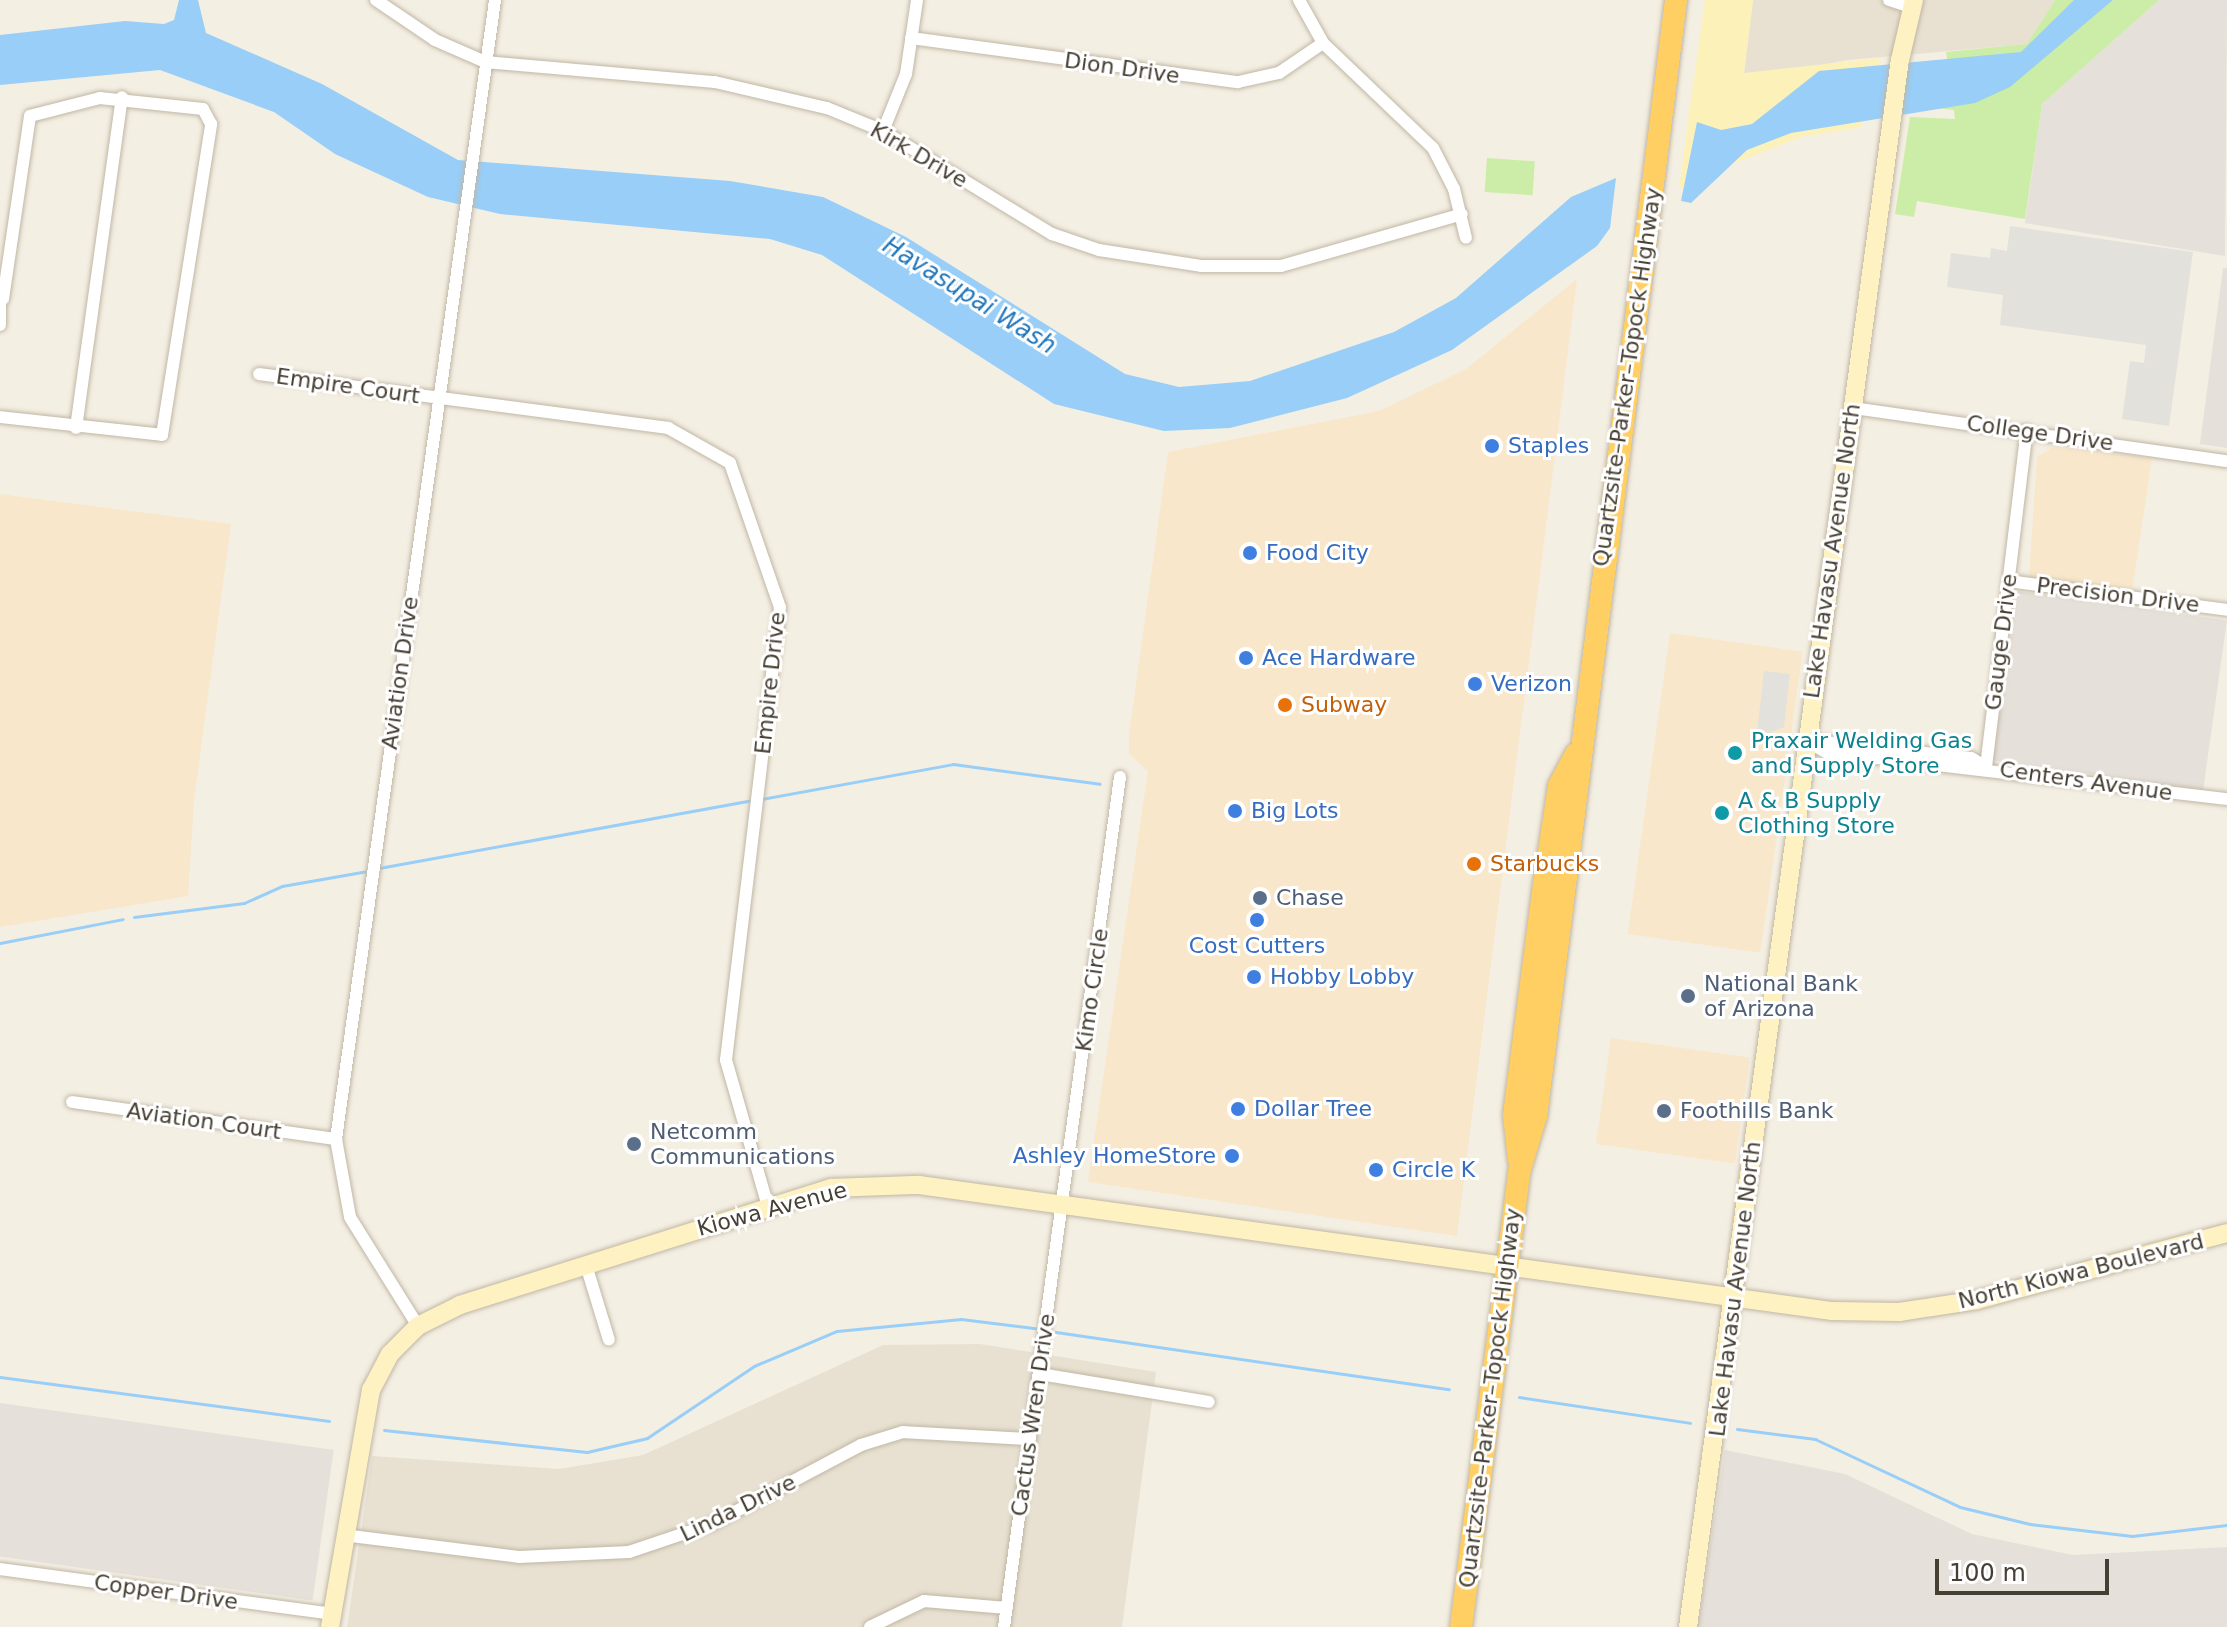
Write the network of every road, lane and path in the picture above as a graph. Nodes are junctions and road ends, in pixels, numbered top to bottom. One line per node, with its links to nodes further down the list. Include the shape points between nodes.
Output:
1 (376, 0): 10 (street, Kirk Drive, via 435,40)
2 (495, 0): 10 (street, Aviation Drive)
3 (917, 0): 8 (street)
4 (1299, 0): 9 (street)
5 (1676, 0): 36 (highway, Quartzsite–Parker–Topock Highway, via 1576,754 1559,786 1544,885 1514,1115 1520,1169)
6 (1889, 0): 7 (street)
7 (1912, 4): 19 (street, Lake Havasu Avenue North)
8 (911, 38): 9 (street, Dion Drive, via 1218,82 1279,73); 12 (street)
9 (1323, 43): 13 (street, via 1422,133)
10 (485, 62): 12 (street, Kirk Drive, via 715,82 799,100); 18 (street, Aviation Drive)
11 (122, 97): 15 (street, via 30,116); 21 (street); 21 (street, via 203,109 211,124 169,424 150,438)
12 (883, 131): 13 (street, Kirk Drive, via 1052,234 1099,250 1201,266 1281,266)
13 (1462, 214): 14 (street)
14 (1466, 238)
15 (2, 298): 16 (street)
16 (0, 325)
17 (259, 374): 18 (street, Empire Court)
18 (438, 398): 31 (street, Aviation Drive); 33 (street, Empire Drive, via 668,428 708,445 730,463 745,491 774,574 779,645 726,1060)
19 (1853, 408): 22 (street, College Drive); 26 (street, Lake Havasu Avenue North)
20 (0, 417): 21 (street)
21 (76, 428)
22 (2027, 430): 23 (street, College Drive); 24 (street, Gauge Drive)
23 (2227, 461)
24 (2008, 581): 25 (street, Precision Drive); 27 (street, Gauge Drive)
25 (2227, 610)
26 (1805, 740): 27 (street, Centers Avenue, via 1826,752 1970,772); 37 (street, Lake Havasu Avenue North)
27 (1986, 767): 29 (street, Centers Avenue)
28 (1120, 777): 32 (street, Kimo Circle)
29 (2227, 799)
30 (72, 1102): 31 (street, Aviation Court)
31 (336, 1139): 38 (street, Aviation Drive, via 350,1217)
32 (1063, 1203): 33 (street, Kiowa Avenue, via 872,1184); 36 (street, Kiowa Avenue); 40 (street, Cactus Wren Drive)
33 (768, 1206): 35 (street, Kiowa Avenue)
34 (2227, 1233): 37 (street, North Kiowa Boulevard, via 1977,1300 1899,1312)
35 (586, 1265): 38 (street, Kiowa Avenue); 39 (street)
36 (1506, 1267): 37 (street, North Kiowa Boulevard); 49 (highway, Quartzsite–Parker–Topock Highway)
37 (1735, 1298): 50 (street, Lake Havasu Avenue North)
38 (418, 1326): 43 (street, Kiowa Avenue, via 390,1354 371,1390)
39 (609, 1340)
40 (1040, 1374): 41 (street); 42 (street, Cactus Wren Drive)
41 (1209, 1402)
42 (1030, 1439): 43 (street, Linda Drive, via 903,1432 861,1445 712,1524 617,1554 519,1557); 45 (street, Cactus Wren Drive)
43 (343, 1535): 46 (street, Kiowa Avenue)
44 (0, 1569): 46 (street, Copper Drive)
45 (1007, 1608): 47 (street, via 924,1601); 48 (street, Cactus Wren Drive)
46 (330, 1620)
47 (870, 1627)
48 (1004, 1627)
49 (1461, 1627)
50 (1688, 1627)

